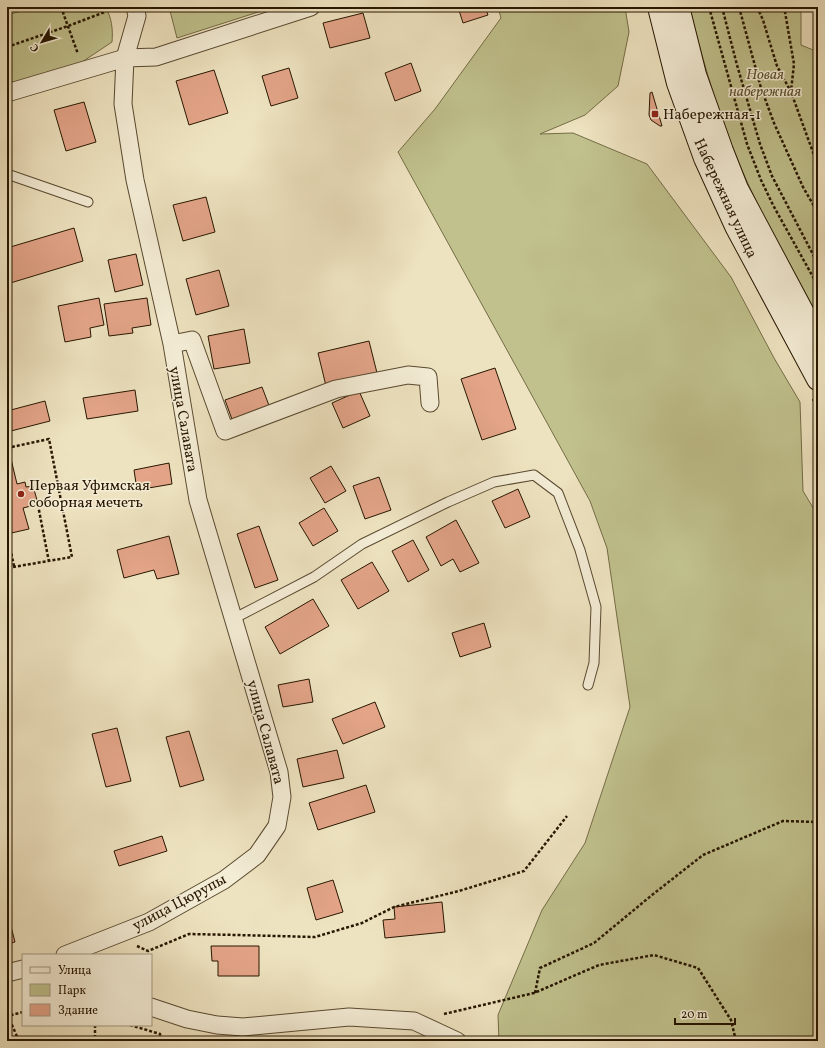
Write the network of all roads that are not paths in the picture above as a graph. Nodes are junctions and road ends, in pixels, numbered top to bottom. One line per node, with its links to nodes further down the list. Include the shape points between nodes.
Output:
1 (135, 7): 5 (street, улица Салавата, via 138,16)
2 (311, 7): 5 (street, via 156,57)
3 (659, 7): 11 (street, Набережная улица, via 678,83 705,158 736,226)
4 (678, 7): 9 (street, Набережная улица, via 695,75 737,189)
5 (125, 58): 6 (street); 10 (street, улица Салавата, via 123,104 135,180)
6 (7, 93)
7 (7, 174): 8 (lane)
8 (88, 202)
9 (818, 341)
10 (172, 344): 12 (street, via 192,340 225,432 336,389 408,375 428,377); 13 (street, улица Салавата, via 198,500)
11 (818, 379)
12 (430, 403)
13 (233, 619): 14 (lane, via 314,577 362,544 448,502 494,482 534,475 558,493 580,550 596,607 594,662); 15 (street, улица Салавата, via 279,772 282,796)
14 (588, 685)
15 (278, 826): 16 (street, улица Цюрупы, via 257,854 224,880 149,922)
16 (68, 954)
17 (22, 969): 18 (street)
18 (7, 973)
19 (152, 1007): 20 (street, via 187,1019 243,1027 349,1017 414,1021)
20 (457, 1041)

